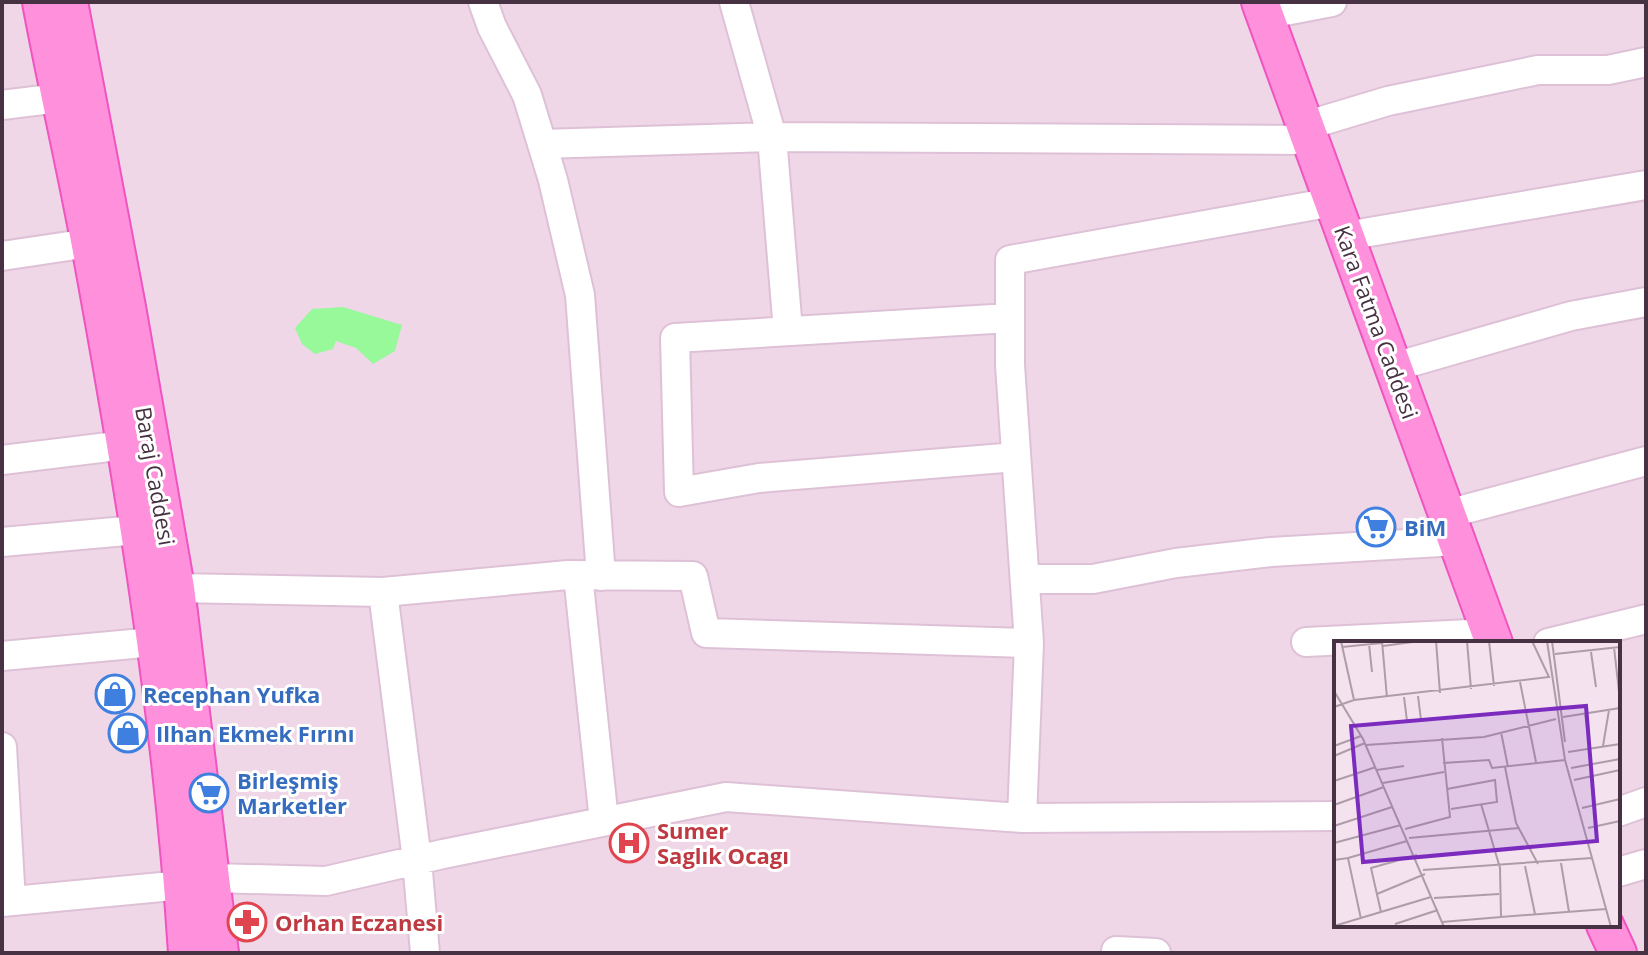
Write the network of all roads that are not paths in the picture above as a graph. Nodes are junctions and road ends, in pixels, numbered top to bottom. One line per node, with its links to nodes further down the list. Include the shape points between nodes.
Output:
1 (41, 2): 8 (main road, Baraj Caddesi)
2 (69, 2): 31 (main road, Baraj Caddesi)
3 (483, 2): 12 (street, via 527,95)
4 (734, 2): 11 (street)
5 (1332, 2): 6 (street)
6 (1262, 8): 10 (main road, Kara Fatma Caddesi)
7 (1646, 62): 10 (street, via 1608,70 1538,70 1388,101)
8 (59, 98): 9 (street); 16 (main road, Baraj Caddesi)
9 (2, 105)
10 (1308, 133): 11 (street); 14 (main road, Kara Fatma Caddesi)
11 (772, 137): 12 (street); 20 (street)
12 (542, 144): 29 (street, via 580,295)
13 (1646, 185): 15 (street)
14 (1333, 202): 15 (main road, Kara Fatma Caddesi); 19 (street, via 1010,260)
15 (1346, 236): 21 (main road, Kara Fatma Caddesi)
16 (89, 243): 17 (street); 22 (main road, Baraj Caddesi)
17 (2, 256)
18 (1646, 302): 21 (street, via 1571,316)
19 (1010, 318): 20 (street); 23 (street)
20 (788, 331): 23 (street, via 675,338 679,492 759,478)
21 (1394, 367): 26 (main road, Kara Fatma Caddesi)
22 (125, 445): 24 (street); 27 (main road, Baraj Caddesi)
23 (1016, 457): 30 (street)
24 (2, 460)
25 (1646, 461): 26 (street)
26 (1452, 527): 30 (street, via 1093,579); 34 (main road, Kara Fatma Caddesi)
27 (137, 530): 28 (street); 38 (main road, Baraj Caddesi)
28 (2, 542)
29 (589, 576): 32 (street); 40 (street, via 693,576 706,633); 47 (street)
30 (1025, 579): 40 (street)
31 (176, 588): 32 (street); 51 (main road, Baraj Caddesi)
32 (383, 592): 48 (street)
33 (1646, 619): 37 (street)
34 (1492, 638): 36 (street)
35 (1334, 641): 39 (street)
36 (1352, 641)
37 (1556, 641)
38 (154, 642): 41 (street); 51 (main road, Baraj Caddesi)
39 (1306, 642)
40 (1029, 643): 46 (street)
41 (2, 656)
42 (2, 747): 52 (street)
43 (1646, 802): 44 (street)
44 (1620, 811)
45 (1334, 816): 46 (street)
46 (1022, 818): 47 (street, via 726,797)
47 (604, 821): 48 (street)
48 (417, 860): 51 (street, via 326,881); 57 (street)
49 (1646, 864): 50 (street)
50 (1620, 871)
51 (198, 882): 52 (street); 55 (main road, Baraj Caddesi); 56 (main road, Baraj Caddesi)
52 (7, 901)
53 (1606, 927): 59 (main road)
54 (1116, 951): 58 (street)
55 (187, 953)
56 (220, 953)
57 (425, 953)
58 (1156, 953)
59 (1618, 953)

